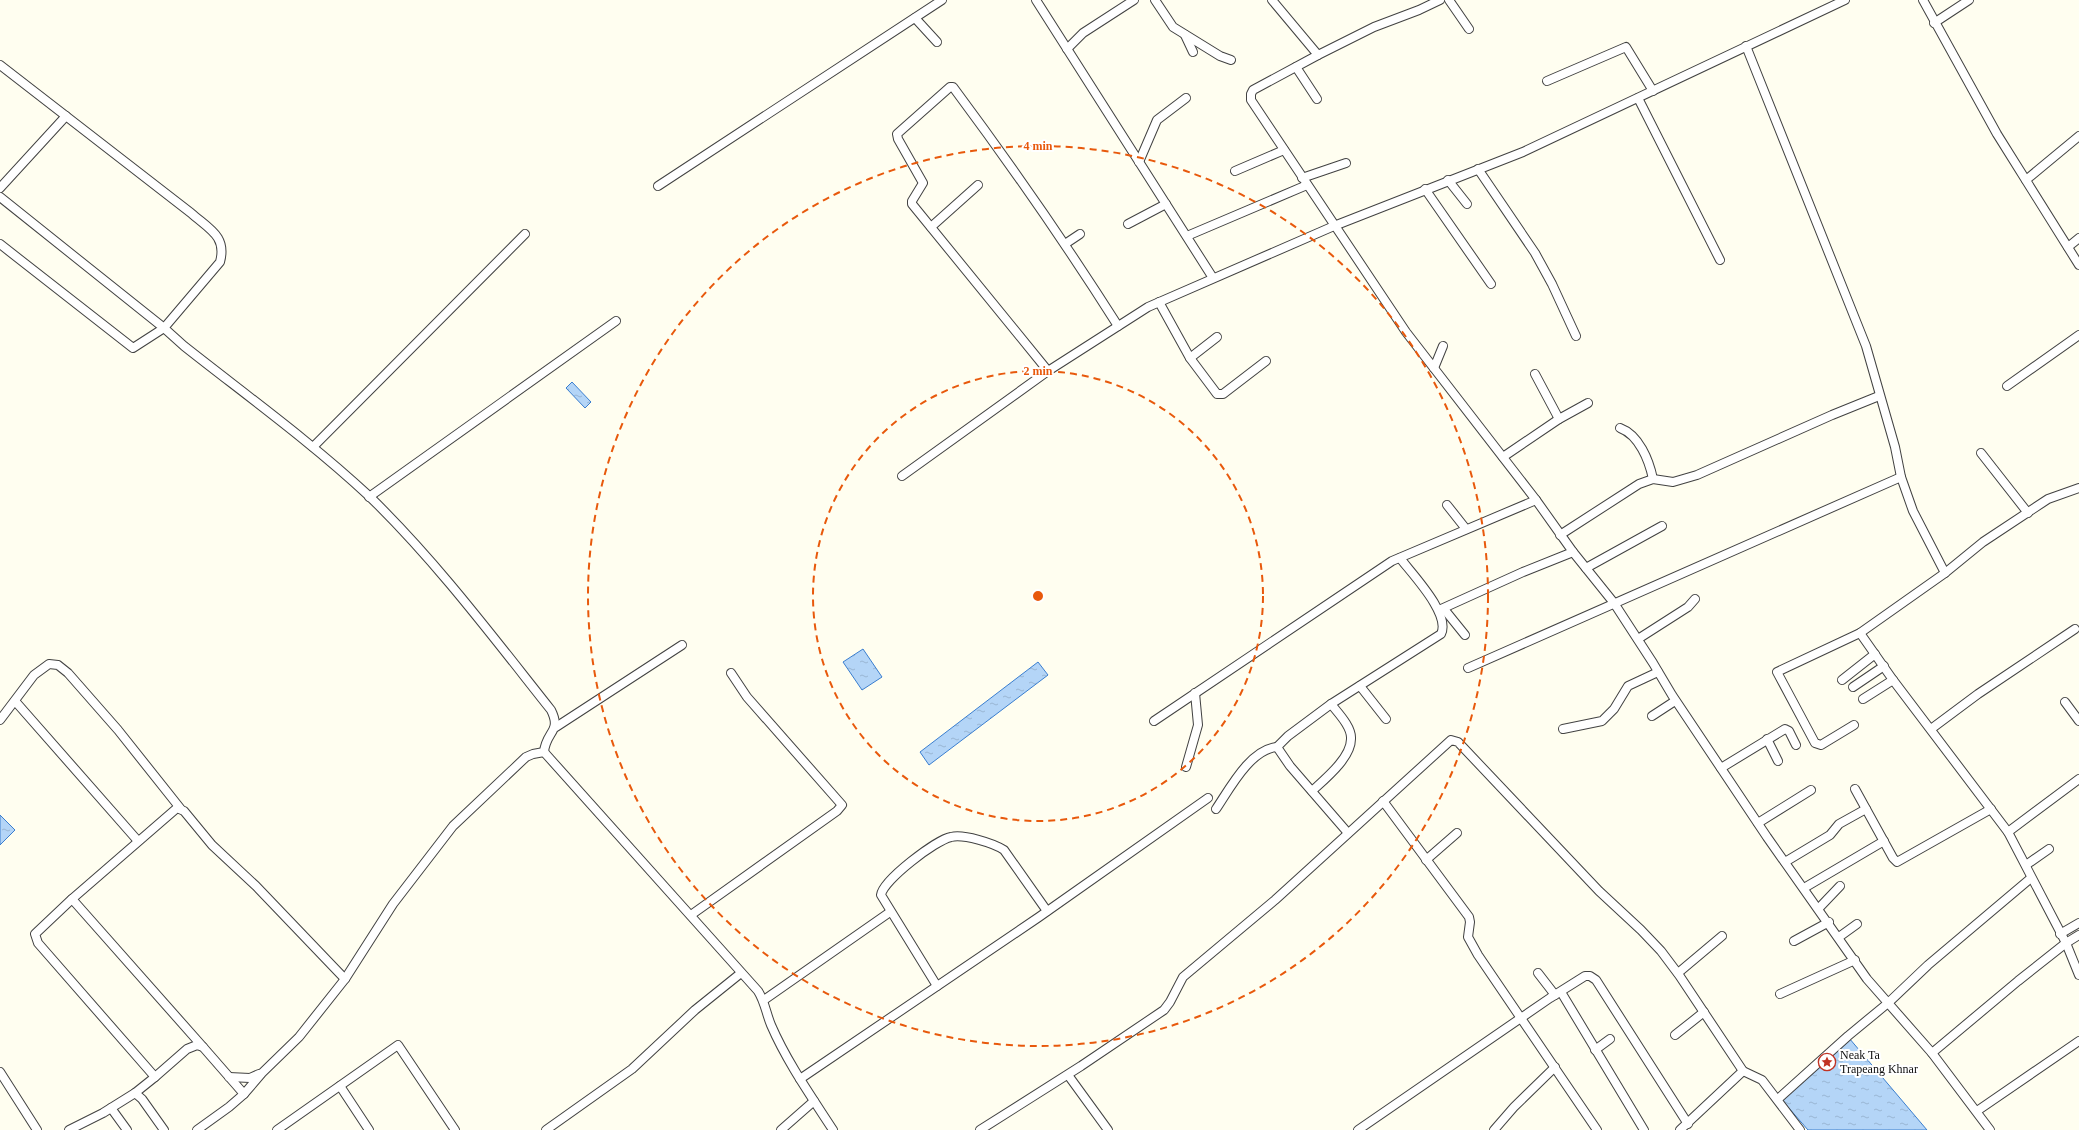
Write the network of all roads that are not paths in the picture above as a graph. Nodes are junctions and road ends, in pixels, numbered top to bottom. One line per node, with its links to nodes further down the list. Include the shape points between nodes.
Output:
1 (942, 0): 11 (street)
2 (1036, 0): 17 (street)
3 (1134, 0): 17 (street, via 1084,33)
4 (1155, 0): 14 (street, via 1173,27)
5 (1272, 0): 19 (street)
6 (1440, 0): 19 (street, via 1374,27)
7 (1449, 0): 13 (street)
8 (1845, 0): 16 (street)
9 (1923, 0): 12 (street)
10 (1968, 0): 12 (street)
11 (915, 18): 15 (street); 39 (street)
12 (1934, 23): 36 (street)
13 (1469, 29)
14 (1185, 35): 18 (street); 20 (street)
15 (936, 42)
16 (1746, 46): 24 (street); 73 (street, via 1866,346)
17 (1067, 49): 31 (street)
18 (1194, 52)
19 (1318, 55): 22 (street)
20 (1231, 60)
21 (0, 65): 28 (street)
22 (1296, 67): 27 (street); 30 (street, via 1253,90 1251,94 1251,100)
23 (1547, 81): 24 (street, via 1626,47)
24 (1653, 91): 26 (street)
25 (1186, 98): 31 (street, via 1157,120)
26 (1638, 98): 33 (street, via 1523,152); 55 (street)
27 (1316, 99)
28 (66, 116): 40 (street); 62 (street, via 218,237 224,250 220,262)
29 (2079, 136): 36 (street)
30 (1284, 150): 34 (street); 37 (street)
31 (1139, 162): 43 (street)
32 (1346, 163): 37 (street)
33 (1478, 169): 35 (street); 64 (street, via 1535,253)
34 (1234, 171)
35 (1448, 180): 41 (street); 44 (street)
36 (2026, 180): 54 (street)
37 (1305, 181): 46 (street); 50 (street)
38 (978, 185): 47 (street)
39 (658, 186)
40 (0, 188)
41 (1425, 189): 46 (street); 58 (street)
42 (0, 197): 62 (street)
43 (1166, 204): 45 (street); 50 (street)
44 (1467, 204)
45 (1128, 224)
46 (1334, 226): 57 (street); 69 (street, via 1406,332)
47 (931, 227): 53 (street, via 912,204 923,183 897,135 952,87 990,136); 70 (street)
48 (525, 234): 77 (street)
49 (1080, 234): 53 (street)
50 (1187, 236): 57 (street)
51 (2079, 238): 54 (street)
52 (0, 244): 62 (street, via 133,348)
53 (1065, 244): 61 (street)
54 (2068, 247): 56 (street)
55 (1720, 260)
56 (2079, 265)
57 (1212, 278): 59 (street)
58 (1491, 284)
59 (1158, 302): 61 (street); 67 (street)
60 (616, 321): 84 (street)
61 (1118, 326): 70 (street)
62 (164, 328): 77 (street)
63 (2079, 335): 72 (street)
64 (1576, 336)
65 (1217, 337): 67 (street)
66 (1443, 346): 69 (street)
67 (1190, 358): 68 (street, via 1217,394 1223,394)
68 (1266, 361)
69 (1434, 368): 79 (street)
70 (1048, 371): 80 (street)
71 (1534, 374): 75 (street)
72 (2007, 386)
73 (1879, 396): 81 (street, via 1895,447); 82 (street, via 1697,475 1673,482)
74 (1588, 403): 75 (street)
75 (1559, 419): 79 (street)
76 (1620, 428): 82 (street, via 1634,436)
77 (313, 447): 84 (street)
78 (1981, 453): 87 (street)
79 (1503, 456): 85 (street)
80 (902, 476)
81 (1901, 477): 94 (street, via 1913,511); 96 (street)
82 (1654, 478): 90 (street, via 1639,484)
83 (2079, 488): 87 (street, via 2048,499)
84 (369, 496): 124 (street, via 409,537 498,643 551,710)
85 (1536, 500): 89 (street); 90 (street)
86 (1447, 505): 89 (street)
87 (2028, 513): 94 (street, via 1983,542)
88 (1662, 526): 93 (street)
89 (1466, 529): 92 (street)
90 (1560, 535): 91 (street)
91 (1573, 552): 93 (street); 97 (street)
92 (1400, 558): 97 (street); 112 (street, via 1369,575)
93 (1586, 568): 96 (street)
94 (1945, 573): 99 (street)
95 (1695, 599): 101 (street, via 1688,607)
96 (1614, 603): 101 (street); 105 (street)
97 (1442, 609): 100 (street); 110 (street, via 1441,634)
98 (2075, 629): 126 (street, via 1978,694)
99 (1860, 633): 103 (street); 123 (street, via 1777,672 1815,743 1821,744)
100 (1465, 635)
101 (1638, 639): 106 (street)
102 (682, 645): 124 (street)
103 (1876, 654): 104 (street); 108 (street)
104 (1884, 666): 109 (street); 111 (street)
105 (1468, 668)
106 (1658, 672): 115 (street); 125 (street, via 1628,686 1614,709 1602,721)
107 (731, 673): 161 (street, via 747,697 842,805 787,848)
108 (1842, 680)
109 (1893, 680): 113 (street); 126 (street)
110 (1360, 686): 117 (street); 119 (street)
111 (1853, 687)
112 (1195, 694): 121 (street); 132 (street, via 1198,724)
113 (1863, 699)
114 (15, 701): 120 (street); 140 (street, via 42,668 49,664 58,665 118,730); 148 (street)
115 (1675, 701): 118 (street); 133 (street)
116 (2065, 702): 122 (street)
117 (1331, 704): 129 (street); 137 (street, via 1348,729 1351,739 1343,760)
118 (1652, 716)
119 (1386, 719)
120 (0, 720)
121 (1154, 721)
122 (2079, 721)
123 (1854, 725)
124 (556, 727): 130 (street, via 545,745)
125 (1563, 729)
126 (1931, 730): 143 (street)
127 (1768, 739): 128 (street, via 1785,729 1789,731); 131 (street); 133 (street)
128 (1796, 745)
129 (1277, 747): 137 (street); 141 (street, via 1261,753 1245,767)
130 (544, 752): 161 (street); 176 (street, via 526,757 453,826 393,904)
131 (1778, 761)
132 (1186, 767)
133 (1721, 768): 144 (street)
134 (2079, 779): 145 (street)
135 (1855, 789): 142 (street)
136 (1811, 790): 144 (street)
137 (1312, 791): 146 (street)
138 (1208, 798): 159 (street)
139 (1383, 801): 146 (street); 151 (street); 174 (street, via 1448,742 1458,742 1599,891 1641,930)
140 (180, 808): 148 (street, via 173,810); 176 (street, via 212,845 256,886)
141 (1216, 809)
142 (1866, 809): 149 (street); 152 (street, via 1839,824 1830,836)
143 (1991, 809): 145 (street); 149 (street, via 1899,862 1893,858)
144 (1758, 824): 152 (street)
145 (2008, 832): 153 (street)
146 (1348, 833): 194 (street, via 1275,900 1183,977 1164,1010)
147 (1457, 833): 151 (street)
148 (138, 841): 157 (street)
149 (1884, 841): 156 (street)
150 (2049, 849): 153 (street)
151 (1426, 860): 183 (street, via 1469,917 1468,937)
152 (1785, 862): 156 (street)
153 (2026, 866): 154 (street)
154 (2031, 878): 165 (street); 181 (street, via 1928,965)
155 (1840, 886): 158 (street)
156 (1804, 888): 158 (street)
157 (72, 899): 187 (street); 195 (street, via 37,931 35,939)
158 (1819, 908): 162 (street)
159 (1048, 911): 160 (street, via 1004,850 997,845 958,837 942,840 887,883 881,895); 177 (street)
160 (890, 912): 177 (street); 180 (street)
161 (690, 914): 172 (street)
162 (1829, 922): 168 (street); 169 (street)
163 (2079, 923): 165 (street)
164 (1857, 924): 168 (street)
165 (2060, 934): 170 (street)
166 (2079, 935): 170 (street)
167 (1722, 936): 174 (street)
168 (1839, 937): 171 (street)
169 (1794, 941)
170 (2066, 943): 175 (street); 189 (street)
171 (1855, 960): 179 (street); 181 (street, via 1867,979)
172 (741, 973): 180 (street); 215 (street, via 632,1068)
173 (1538, 973): 178 (street)
174 (1678, 973): 182 (street)
175 (2079, 975)
176 (345, 980): 193 (street, via 299,1037)
177 (938, 986): 197 (street)
178 (1558, 994): 183 (street); 188 (street); 205 (street, via 1585,976 1596,980)
179 (1780, 994)
180 (764, 1000): 197 (street, via 770,1024)
181 (1888, 1003): 189 (street); 201 (street)
182 (1704, 1012): 184 (street); 191 (street)
183 (1522, 1018): 190 (street); 220 (street)
184 (1675, 1035)
185 (1610, 1039): 188 (street)
186 (2079, 1041): 204 (street)
187 (202, 1047): 195 (street, via 197,1045 187,1049); 196 (street)
188 (1595, 1050): 223 (street)
189 (1932, 1053): 204 (street)
190 (1555, 1067): 221 (street); 222 (street)
191 (1743, 1071): 201 (street, via 1762,1080); 205 (street)
192 (0, 1072): 207 (street)
193 (262, 1073): 196 (street, via 250,1078); 200 (street)
194 (1068, 1075): 218 (street); 219 (street)
195 (156, 1077): 199 (street)
196 (229, 1077): 200 (street)
197 (800, 1079): 202 (street)
198 (340, 1086): 206 (street); 213 (street); 214 (street, via 398,1046)
199 (135, 1093): 203 (street); 210 (street, via 142,1098)
200 (244, 1094): 211 (street)
201 (1778, 1099): 225 (street)
202 (814, 1101): 216 (street); 217 (street)
203 (111, 1108): 208 (street); 209 (street)
204 (1977, 1111): 226 (street)
205 (1688, 1124): 224 (street)
206 (288, 1127): 212 (street)
207 (37, 1130)
208 (69, 1130)
209 (127, 1130)
210 (164, 1130)
211 (197, 1130)
212 (277, 1130)
213 (369, 1130)
214 (455, 1130)
215 (546, 1130)
216 (782, 1130)
217 (833, 1130)
218 (980, 1130)
219 (1108, 1130)
220 (1358, 1130)
221 (1494, 1130)
222 (1597, 1130)
223 (1644, 1130)
224 (1680, 1130)
225 (1800, 1130)
226 (1990, 1130)

